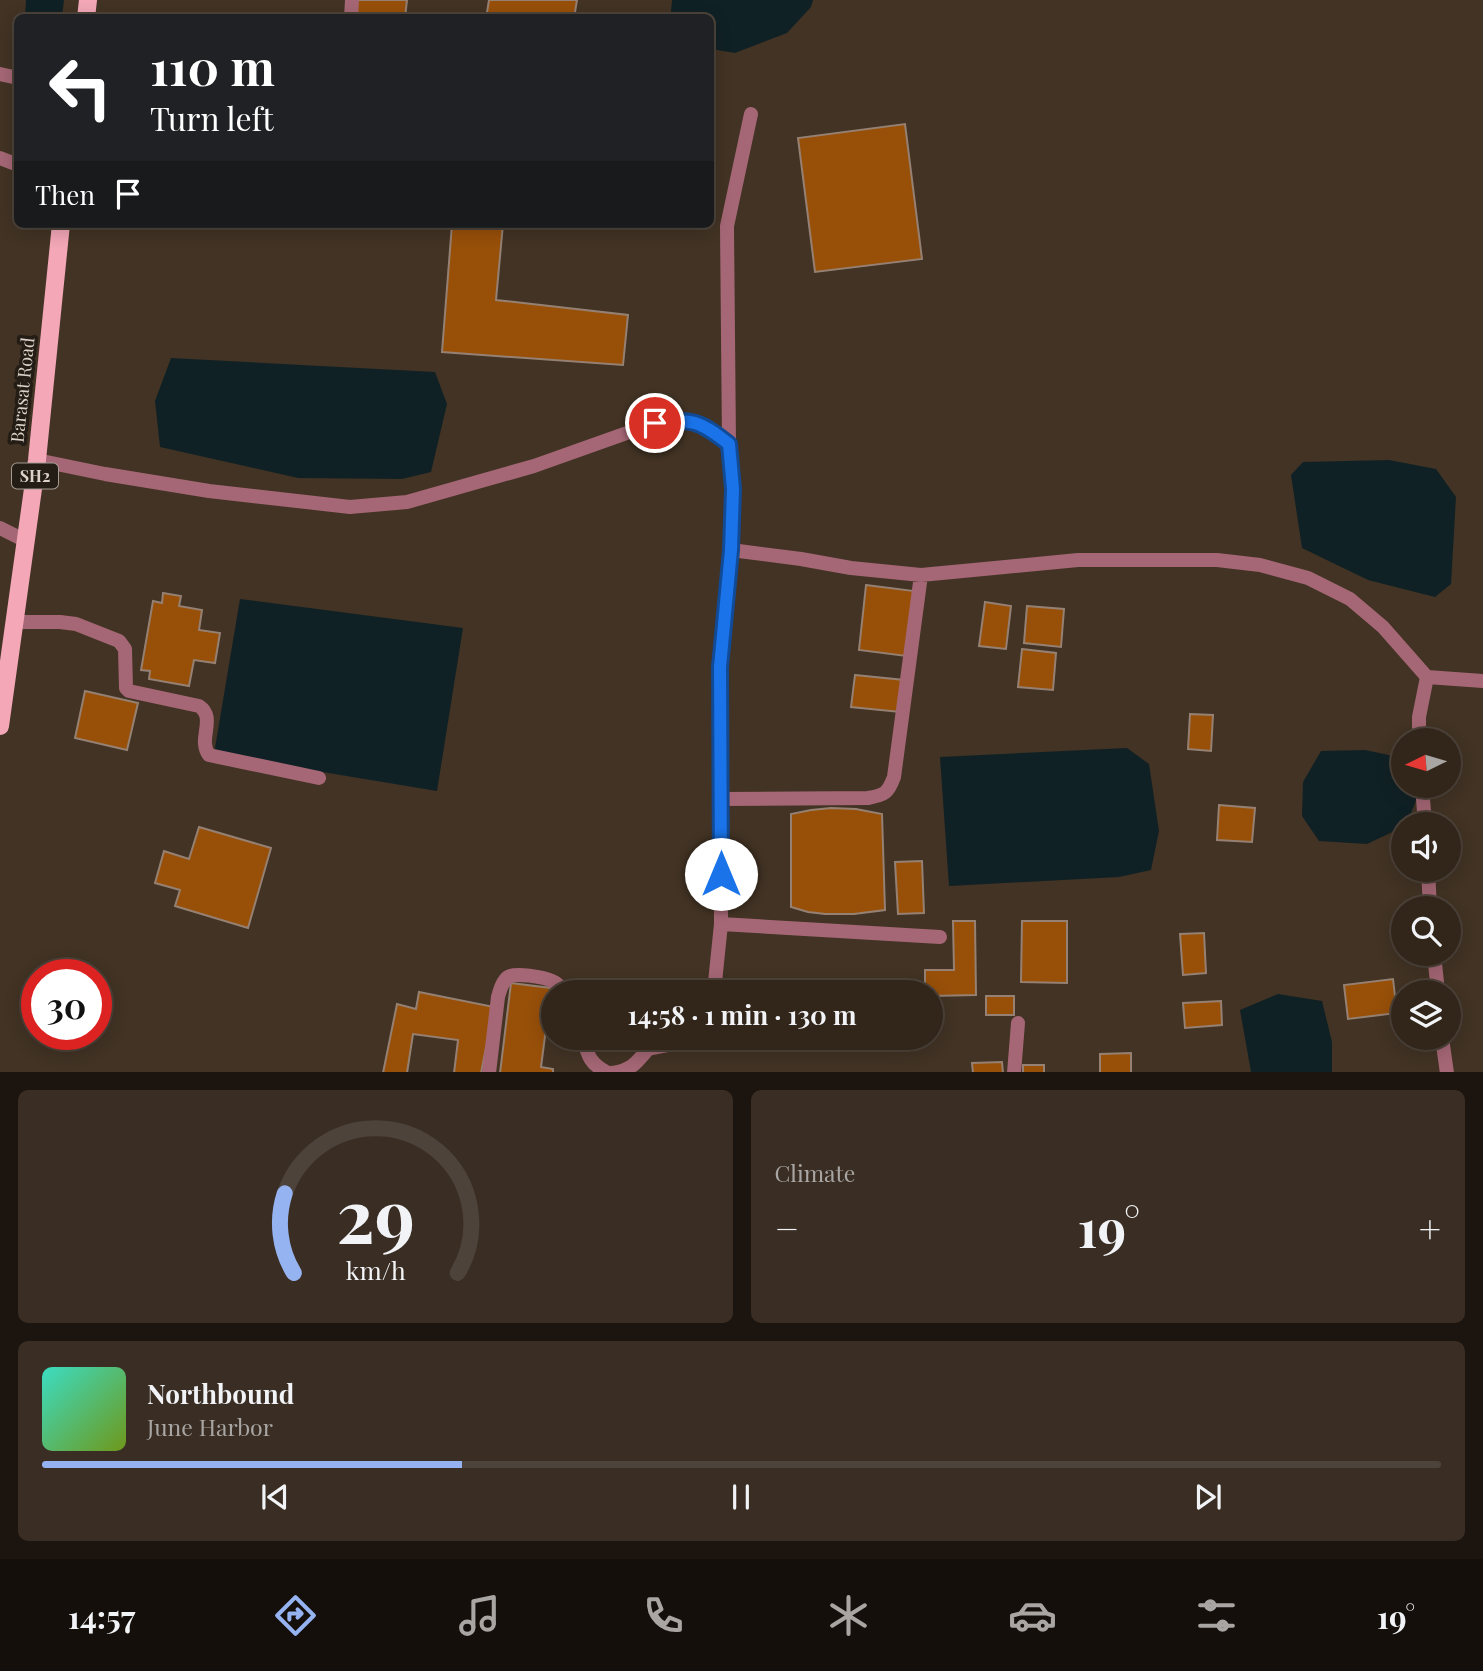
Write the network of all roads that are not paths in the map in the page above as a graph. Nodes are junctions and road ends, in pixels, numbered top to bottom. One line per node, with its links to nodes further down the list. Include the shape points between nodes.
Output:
1 (751, 114): 3 (street, via 727,226)
2 (61, 228): 4 (main road, Barasat Road / SH2)
3 (729, 444): 4 (street, via 695,423 680,419 655,423 534,466 407,502 350,506 209,491); 7 (street)
4 (37, 460): 6 (main road, Barasat Road / SH2)
5 (0, 528): 6 (street)
6 (26, 541): 9 (main road, Barasat Road / SH2)
7 (731, 550): 8 (street); 15 (street, via 720,667)
8 (921, 575): 10 (street, via 1078,560 1217,560 1259,565 1308,578 1350,599); 15 (street, via 889,790 868,799)
9 (15, 622): 12 (main road, Barasat Road / SH2); 14 (street, via 76,624 119,641 125,649 126,688 204,709 204,744 209,755)
10 (1427, 677): 11 (street); 13 (street)
11 (1483, 681)
12 (0, 726)
13 (1419, 728)
14 (319, 778)
15 (721, 799): 16 (street)
16 (722, 924): 17 (street); 19 (street)
17 (940, 937)
18 (547, 980): 24 (street, via 515,974 501,986)
19 (715, 980)
20 (1018, 1023): 27 (street)
21 (586, 1050): 25 (street, via 594,1065)
22 (643, 1050): 26 (street, via 634,1066)
23 (1444, 1050): 28 (street)
24 (489, 1072)
25 (608, 1072)
26 (617, 1072)
27 (1013, 1072)
28 (1447, 1072)

